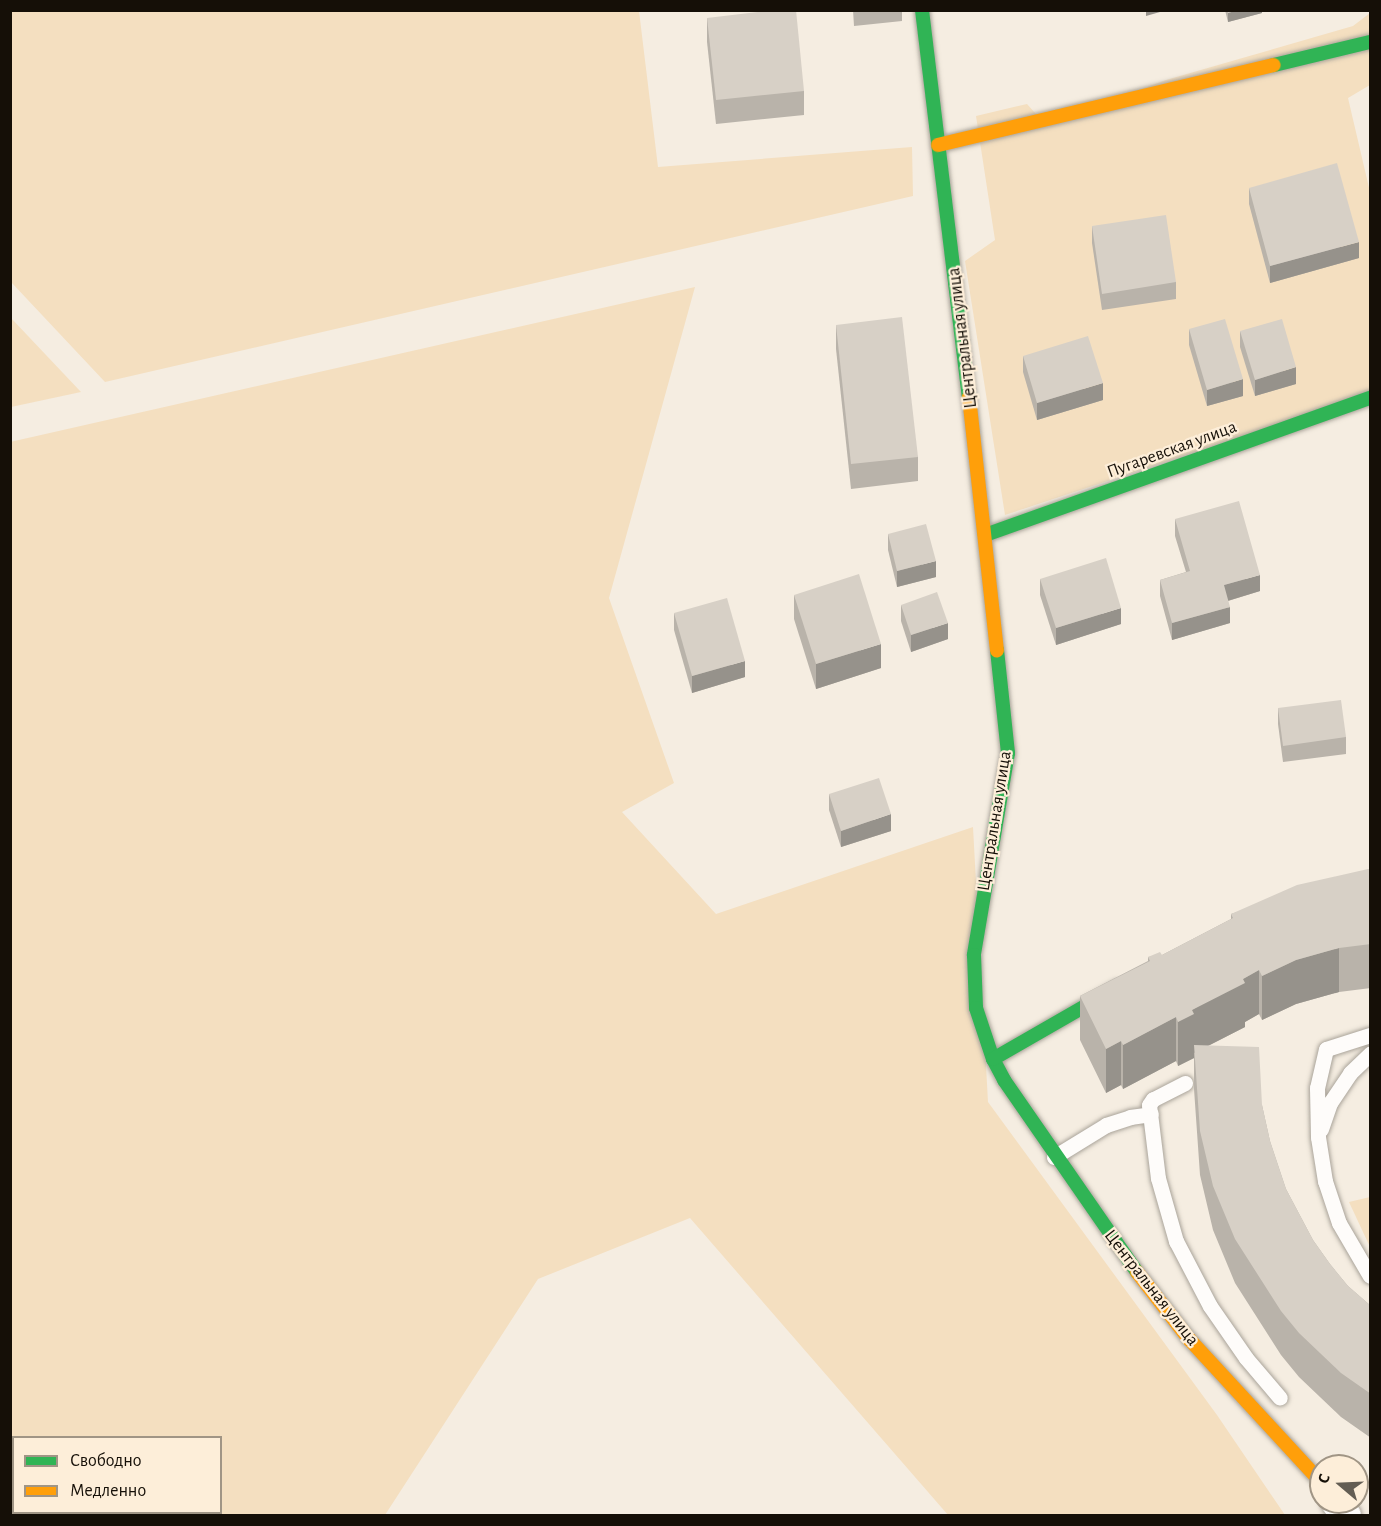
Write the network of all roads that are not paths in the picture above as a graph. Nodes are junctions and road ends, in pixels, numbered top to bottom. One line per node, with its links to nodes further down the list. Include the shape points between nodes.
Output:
1 (922, 10): 3 (street, Центральная улица)
2 (1371, 42): 3 (street)
3 (938, 145): 5 (street, Центральная улица)
4 (1371, 398): 5 (street, Пугаревская улица)
5 (985, 535): 9 (street, Центральная улица, via 1008,753 974,955 976,1008)
6 (1127, 982): 9 (street)
7 (1371, 1035): 12 (lane, via 1326,1049 1317,1088)
8 (1371, 1054): 12 (lane, via 1350,1073 1330,1103)
9 (993, 1059): 13 (street, Центральная улица)
10 (1185, 1083): 11 (lane, via 1153,1099 1149,1105)
11 (1151, 1114): 13 (lane, via 1106,1125); 15 (lane, via 1158,1178 1176,1241 1210,1306)
12 (1318, 1137): 14 (lane, via 1325,1181 1339,1223)
13 (1054, 1157): 16 (street, Центральная улица, via 1189,1339)
14 (1371, 1276)
15 (1280, 1398)
16 (1309, 1469)

